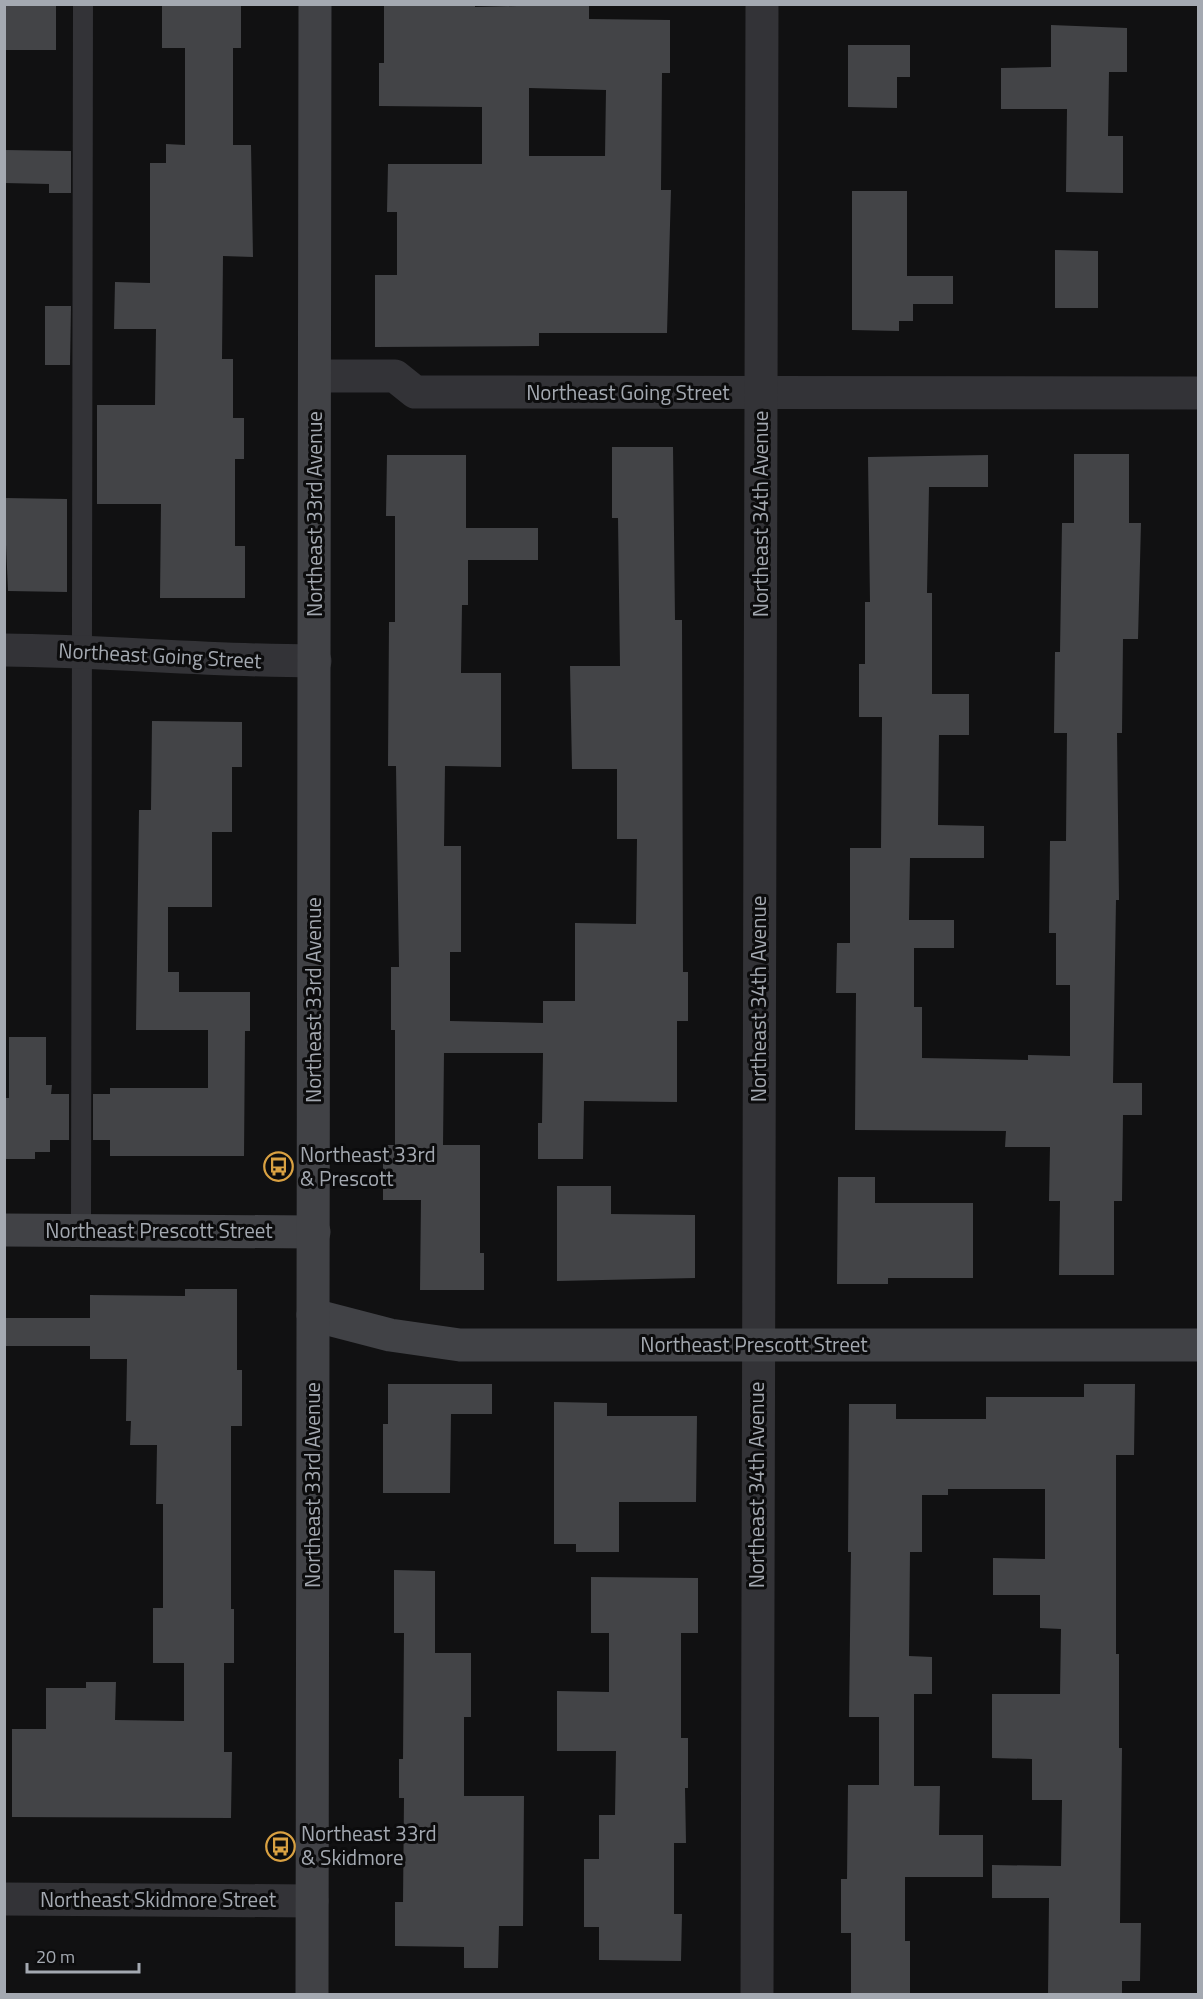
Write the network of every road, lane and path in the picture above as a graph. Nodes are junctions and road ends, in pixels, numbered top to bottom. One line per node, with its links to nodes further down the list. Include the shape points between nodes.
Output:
1 (83, 4): 8 (lane)
2 (315, 4): 4 (main road, Northeast 33rd Avenue)
3 (762, 4): 5 (street, Northeast 34th Avenue)
4 (315, 376): 5 (street, Northeast Going Street, via 395,376 415,392); 9 (main road, Northeast 33rd Avenue)
5 (762, 393): 6 (street, Northeast Going Street); 14 (street, Northeast 34th Avenue)
6 (1198, 393)
7 (4, 650): 8 (street, Northeast Going Street)
8 (82, 651): 9 (street, Northeast Going Street, via 241,661); 11 (lane)
9 (315, 661): 12 (main road, Northeast 33rd Avenue)
10 (4, 1230): 11 (main road, Northeast Prescott Street)
11 (81, 1230): 12 (main road, Northeast Prescott Street)
12 (314, 1232): 13 (main road, Northeast 33rd Avenue)
13 (313, 1315): 14 (main road, Northeast Prescott Street, via 390,1335 460,1345); 17 (main road, Northeast 33rd Avenue)
14 (757, 1345): 15 (main road, Northeast Prescott Street); 19 (street, Northeast 34th Avenue)
15 (1198, 1346)
16 (4, 1899): 17 (street, Northeast Skidmore Street)
17 (312, 1901): 18 (main road, Northeast 33rd Avenue)
18 (312, 1995)
19 (757, 1995)

